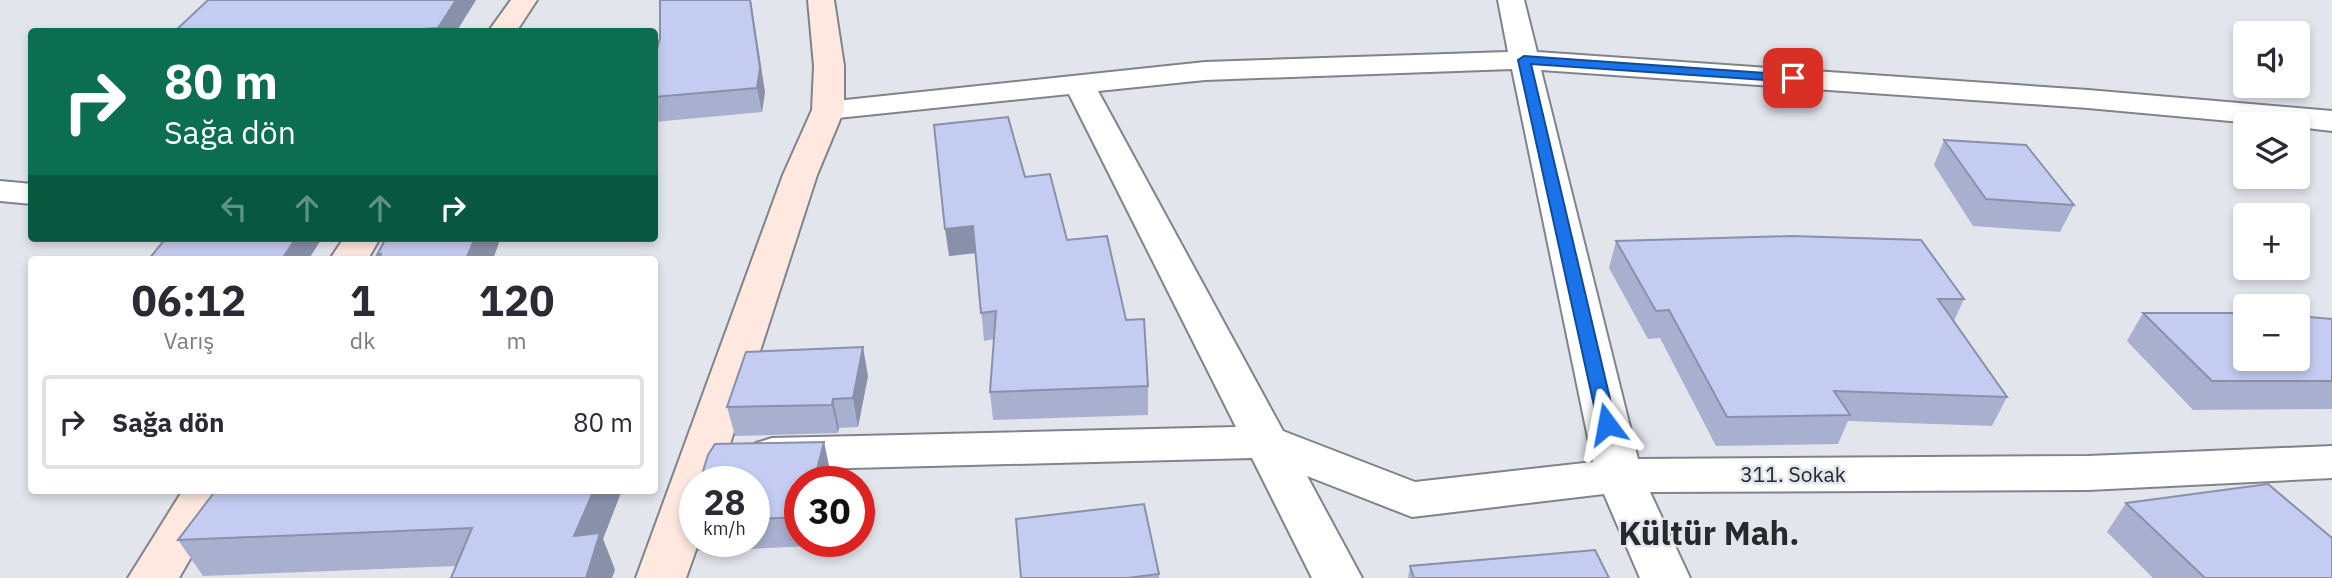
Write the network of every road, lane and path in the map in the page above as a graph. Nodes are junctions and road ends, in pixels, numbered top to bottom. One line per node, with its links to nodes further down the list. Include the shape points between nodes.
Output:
1 (524, 0): 4 (street)
2 (821, 0): 7 (street, via 829,66)
3 (1511, 1): 5 (street)
4 (505, 28)
5 (1524, 60): 6 (street, via 1205,71); 8 (street, via 2074,98); 17 (street)
6 (1079, 84): 7 (street); 13 (street)
7 (828, 110): 15 (street, via 800,175)
8 (2332, 121)
9 (0, 163): 10 (street, via 5,167)
10 (0, 181)
11 (0, 191): 12 (street)
12 (28, 194)
13 (1266, 442): 16 (street); 17 (street, 311. Sokak, via 1412,500); 22 (street)
14 (2332, 462): 17 (street, 311. Sokak, via 2088,473)
15 (700, 466)
16 (770, 469)
17 (1619, 476): 23 (street)
18 (205, 494): 20 (street)
19 (679, 527): 21 (street)
20 (153, 578)
21 (661, 578)
22 (1338, 578)
23 (1665, 578)

